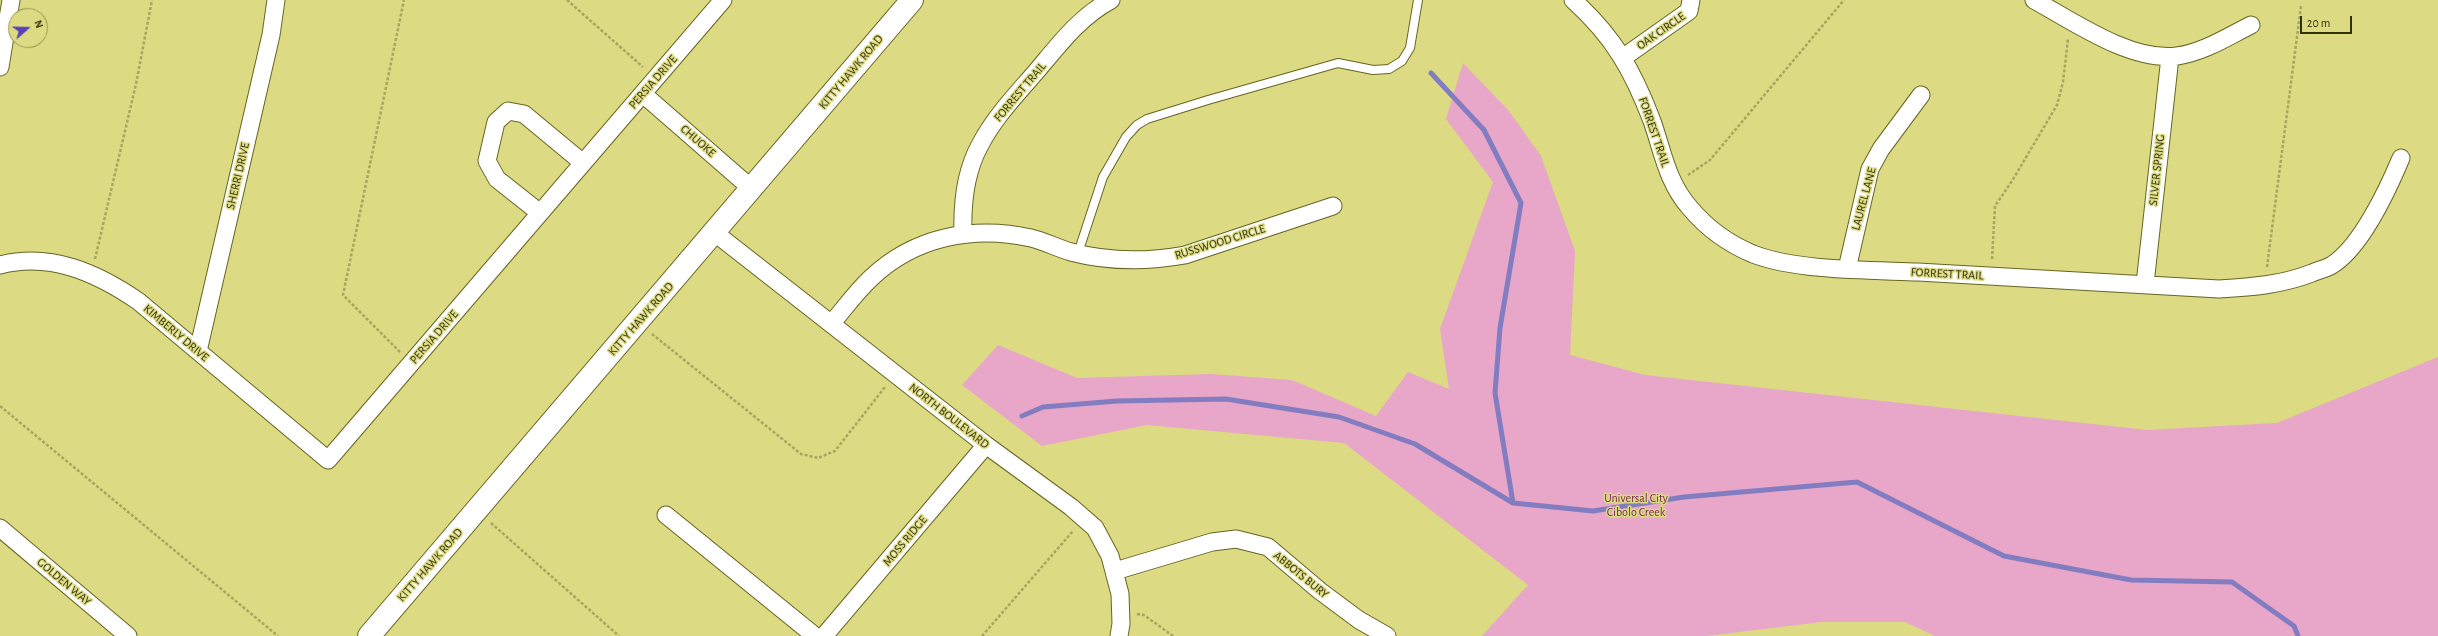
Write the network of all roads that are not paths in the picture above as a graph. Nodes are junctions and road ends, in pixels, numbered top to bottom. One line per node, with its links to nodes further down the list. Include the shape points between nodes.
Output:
1 (11, 0): 13 (street)
2 (276, 0): 28 (street, SHERRI DRIVE, via 271,35)
3 (723, 0): 14 (street, PERSIA DRIVE)
4 (912, 0): 18 (street, KITTY HAWK ROAD)
5 (1111, 0): 22 (street, FORREST TRAIL, via 1076,26 999,114 979,146 967,180 962,217)
6 (1418, 0): 23 (lane, via 1410,48 1402,61 1389,69 1373,70 1338,63 1146,119 1137,125 1126,137 1103,177)
7 (1573, 0): 12 (street, FORREST TRAIL, via 1591,16)
8 (1691, 0): 12 (street, OAK CIRCLE, via 1690,11)
9 (2034, 0): 11 (street, via 2107,40 2149,55)
10 (2250, 25): 11 (street, via 2203,49)
11 (2170, 56): 26 (street, SILVER SPRING)
12 (1624, 57): 25 (street, FORREST TRAIL, via 1642,96 1663,163 1673,184 1699,218 1724,238 1753,254 1785,262)
13 (0, 67)
14 (643, 94): 17 (street, PERSIA DRIVE); 18 (street, CHUOKE)
15 (1921, 95): 25 (street, LAUREL LANE, via 1881,149 1870,169)
16 (2401, 158): 26 (street, FORREST TRAIL, via 2387,192 2357,238 2332,265 2292,281 2264,287 2219,289)
17 (583, 163): 20 (street, PERSIA DRIVE); 20 (street, via 524,114 508,111 496,122 488,161 497,179)
18 (752, 189): 21 (street, KITTY HAWK ROAD)
19 (1333, 206): 23 (street, RUSSWOOD CIRCLE, via 1169,257 1139,261 1115,260)
20 (540, 214): 30 (street, PERSIA DRIVE)
21 (715, 233): 27 (street, NORTH BOULEVARD); 35 (street, KITTY HAWK ROAD)
22 (963, 234): 23 (street, RUSSWOOD CIRCLE, via 999,234 1031,238); 27 (street, via 924,244 894,258 869,280)
23 (1078, 253)
24 (0, 265): 28 (street, KIMBERLY DRIVE, via 45,262 78,268 110,281 138,300)
25 (1847, 269): 26 (street, FORREST TRAIL)
26 (2145, 284)
27 (831, 324): 29 (street, NORTH BOULEVARD)
28 (198, 351): 30 (street, KIMBERLY DRIVE)
29 (986, 445): 33 (street, NORTH BOULEVARD, via 1095,528); 37 (street, MOSS RIDGE)
30 (328, 460)
31 (666, 515): 36 (street)
32 (0, 528): 34 (street, GOLDEN WAY)
33 (1115, 571): 38 (street, NORTH BOULEVARD, via 1120,594); 39 (street, ABBOTS BURY, via 1212,542 1236,539 1268,547 1320,591 1359,620)
34 (128, 636)
35 (369, 636)
36 (815, 636)
37 (824, 636)
38 (1119, 636)
39 (1387, 636)

